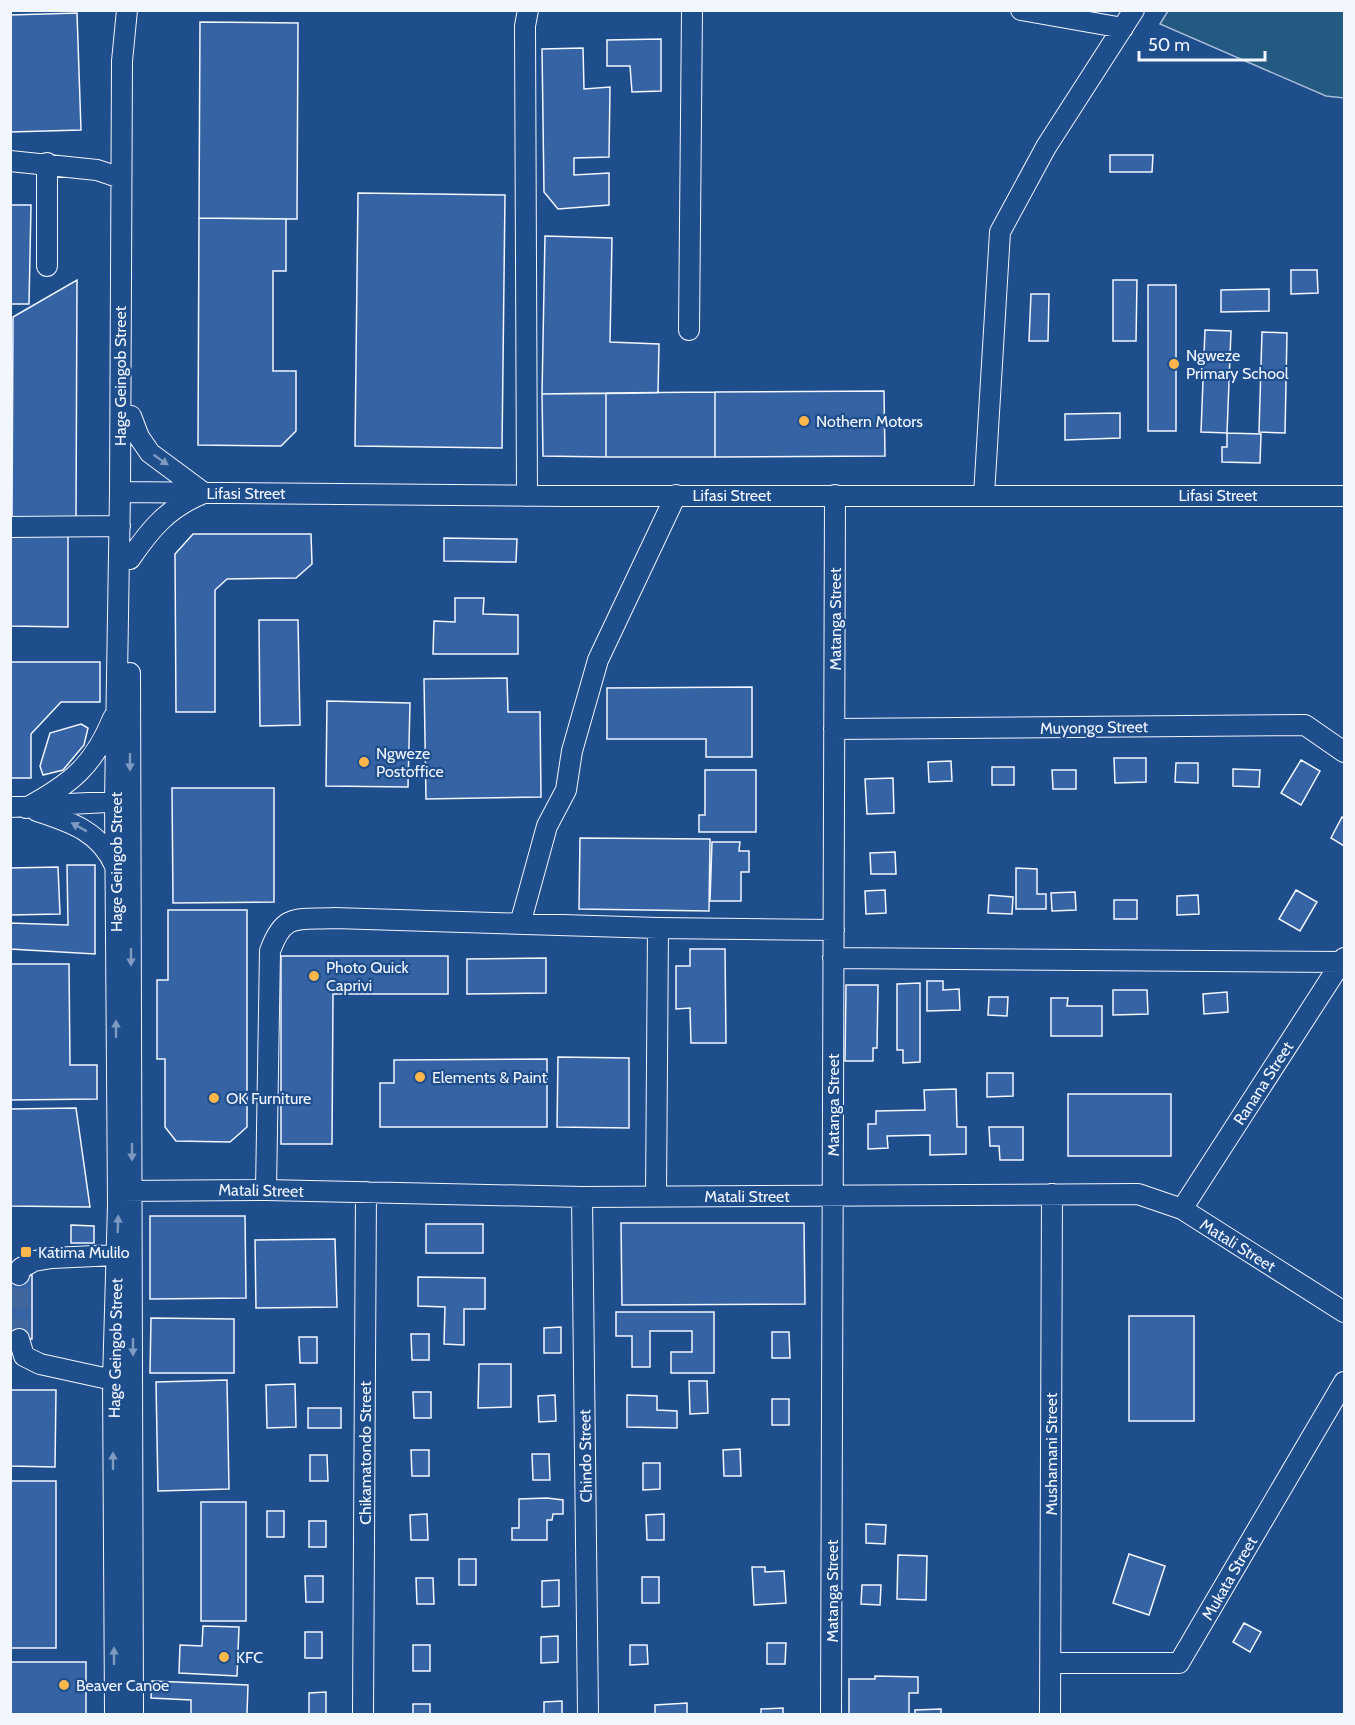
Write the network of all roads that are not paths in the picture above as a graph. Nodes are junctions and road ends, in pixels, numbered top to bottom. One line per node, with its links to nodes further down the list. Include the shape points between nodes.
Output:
1 (128, 10): 9 (street, Hage Geingob Street, via 122,61); 12 (street, Hage Geingob Street)
2 (528, 10): 18 (street)
3 (692, 10): 11 (street)
4 (1021, 10): 6 (street)
5 (1134, 10): 6 (street)
6 (1123, 28): 17 (street, via 1046,147 999,232)
7 (10, 161): 8 (street)
8 (48, 163): 9 (street, via 97,170); 10 (street)
9 (121, 178): 13 (street, Hage Geingob Street)
10 (47, 266)
11 (689, 330)
12 (131, 416): 13 (street, Hage Geingob Street); 14 (street, one-way to 14, via 150,453)
13 (126, 492): 14 (street, Lifasi Street); 21 (street, Hage Geingob Street); 22 (street, Hage Geingob Street)
14 (204, 493): 18 (street, Lifasi Street); 22 (street, via 174,508)
15 (676, 495): 16 (street, Lifasi Street); 18 (street, Lifasi Street); 29 (street, via 598,660 572,751 566,790 548,826)
16 (835, 495): 17 (street, Lifasi Street); 24 (street, Matanga Street)
17 (984, 495): 19 (street, Lifasi Street)
18 (527, 496)
19 (1344, 496)
20 (10, 526): 21 (street)
21 (120, 526): 23 (street, Hage Geingob Street)
22 (130, 559): 26 (street, Hage Geingob Street, one-way to 26)
23 (117, 710): 26 (street, Hage Geingob Street); 27 (street, via 97,753 80,773 58,790)
24 (834, 729): 25 (street, Muyongo Street, via 1305,725); 31 (street, Matanga Street)
25 (1344, 752)
26 (123, 801): 27 (street); 28 (street, Hage Geingob Street); 34 (street, Hage Geingob Street, one-way to 34)
27 (18, 808): 28 (street, one-way to 27, via 108,850 76,824)
28 (116, 868): 34 (street, Hage Geingob Street, one-way to 28)
29 (520, 924): 30 (street); 35 (street, via 333,918 291,920 278,930 270,951)
30 (658, 928): 31 (street); 38 (street)
31 (834, 930): 32 (street, Matanga Street)
32 (833, 958): 33 (street); 39 (street, Matanga Street)
33 (1343, 960): 41 (street, Ranana Street)
34 (125, 1190): 35 (street, Matali Street); 42 (street, Hage Geingob Street, one-way to 34); 50 (street, Hage Geingob Street, one-way to 50)
35 (266, 1190): 36 (street, Matali Street)
36 (366, 1192): 40 (street, Matali Street); 51 (street, Chikamatondo Street)
37 (1052, 1194): 39 (street, Matali Street); 41 (street, Matali Street, via 1138,1194); 48 (street, Mushamani Street)
38 (656, 1196): 39 (street, Matali Street); 40 (street, Matali Street)
39 (832, 1196): 53 (street, Matanga Street)
40 (582, 1197): 52 (street, Chindo Street)
41 (1182, 1209): 44 (street, Matali Street)
42 (117, 1255): 43 (street, via 34,1261 21,1268); 46 (street, Hage Geingob Street)
43 (20, 1275)
44 (1344, 1312)
45 (19, 1340): 46 (street, via 24,1356 40,1364)
46 (113, 1380): 49 (street, Hage Geingob Street, one-way to 46)
47 (1344, 1382): 48 (street, Mukata Street, via 1179,1663)
48 (1051, 1663): 54 (street, Mushamani Street)
49 (115, 1714)
50 (133, 1714)
51 (363, 1714)
52 (588, 1714)
53 (831, 1714)
54 (1050, 1714)

